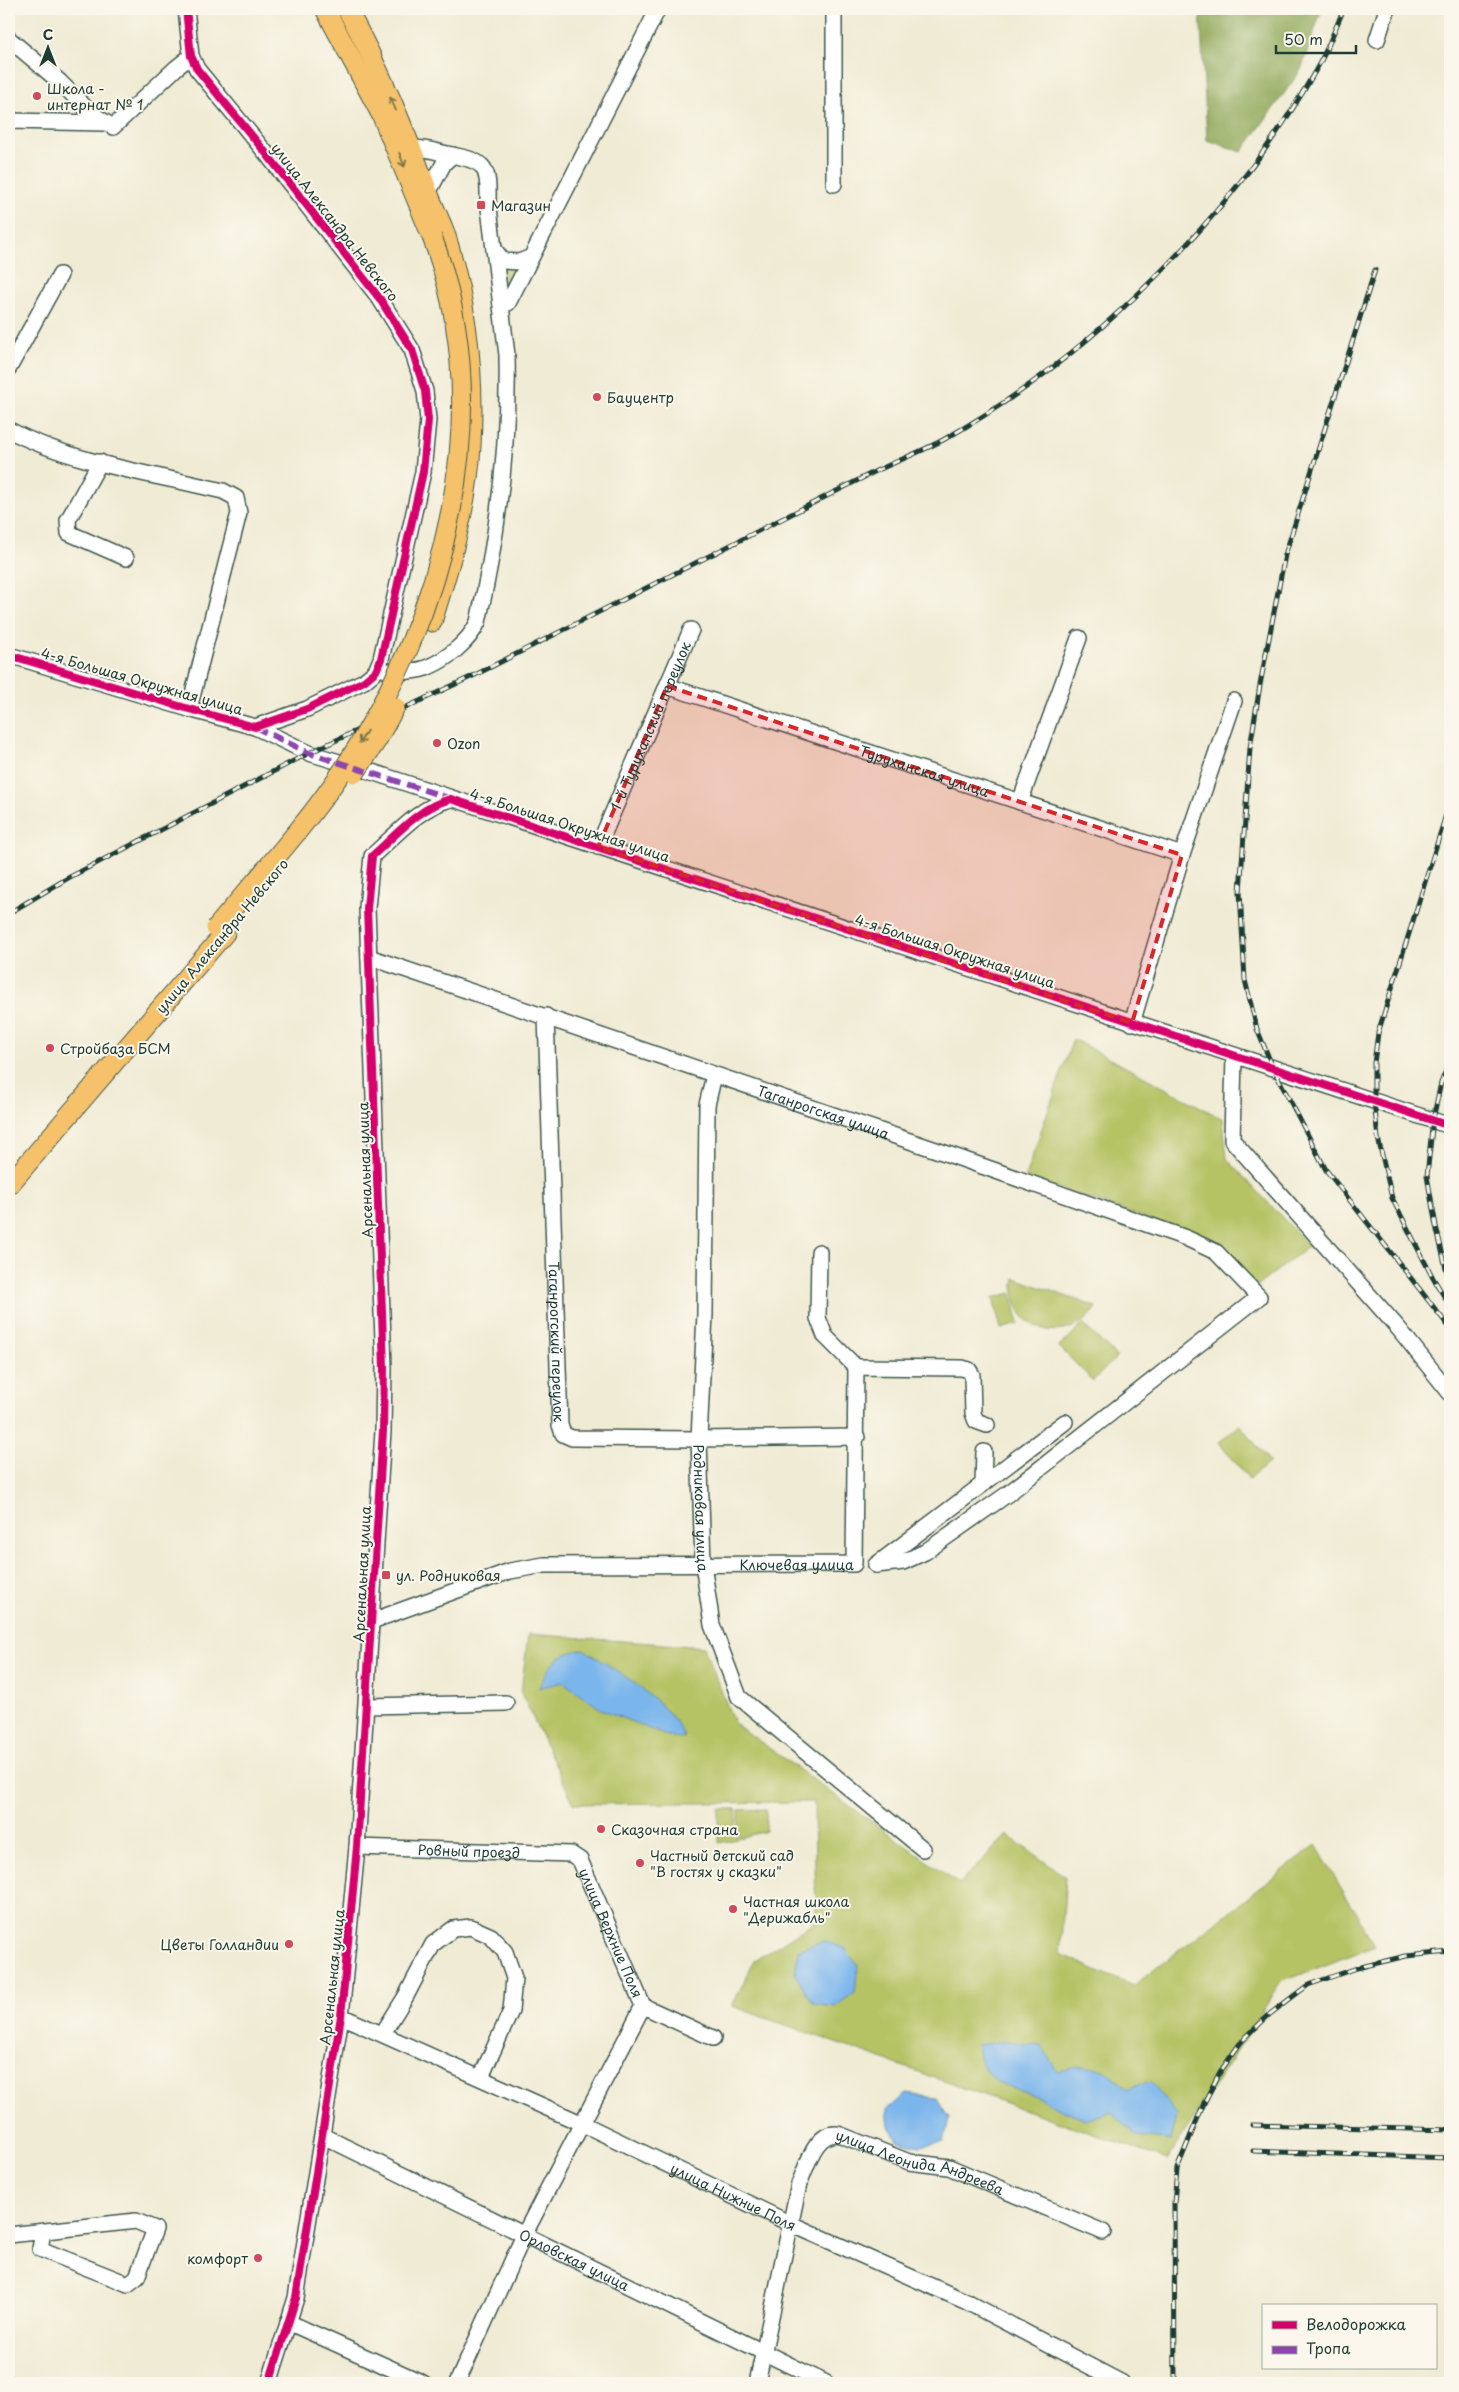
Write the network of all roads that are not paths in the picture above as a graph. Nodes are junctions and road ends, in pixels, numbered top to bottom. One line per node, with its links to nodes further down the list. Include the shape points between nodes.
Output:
1 (186, 9): 9 (street, улица Александра Невского)
2 (325, 9): 16 (main road, one-way to 16, via 382,116)
3 (347, 9): 12 (main road, one-way to 3, via 369,49)
4 (658, 9): 18 (street)
5 (834, 9): 14 (street)
6 (1387, 9): 8 (street)
7 (9, 39): 11 (street)
8 (1377, 40)
9 (191, 56): 11 (street, via 112,127); 28 (street, улица Александра Невского, via 197,69 380,299 412,350 425,391 428,420 423,472)
10 (9, 121): 11 (street)
11 (103, 122)
12 (413, 148): 13 (street, via 428,148); 15 (main road)
13 (453, 155): 15 (street, via 444,163); 17 (street, via 477,161 484,169)
14 (834, 184)
15 (428, 193): 16 (main road)
16 (438, 236): 37 (main road, улица Александра Невского, bridge, via 465,316 473,388 465,497 450,566 407,684 378,740 316,824)
17 (494, 249): 18 (street, via 504,261 519,262); 20 (street)
18 (529, 258): 20 (street, via 508,303)
19 (60, 275): 21 (street)
20 (501, 304): 28 (street, via 508,379 504,457 492,553 478,622 474,632 441,659)
21 (9, 368)
22 (9, 430): 23 (street, via 32,442)
23 (100, 462): 24 (street, via 67,527 69,532); 31 (street, via 223,491 236,498 238,513)
24 (126, 558)
25 (691, 630): 29 (street, 1-й Туруханский переулок)
26 (1079, 638): 34 (street)
27 (9, 655): 31 (street, 4-я Большая Окружная улица)
28 (378, 665): 32 (street, 4-я Большая Окружная улица, via 364,681 324,702)
29 (667, 686): 34 (street, Туруханская улица); 35 (street, 1-й Туруханский переулок)
30 (1234, 701): 36 (street)
31 (188, 709): 32 (street, 4-я Большая Окружная улица)
32 (255, 727): 33 (street, 4-я Большая Окружная улица, via 309,753)
33 (451, 799): 35 (street, 4-я Большая Окружная улица); 38 (street, Арсенальная улица, via 427,808 372,856 368,895)
34 (1020, 802): 36 (street, Туруханская улица)
35 (598, 848): 40 (street, 4-я Большая Окружная улица)
36 (1182, 855): 40 (street)
37 (220, 930): 44 (main road); 45 (main road, улица Александра Невского)
38 (369, 957): 39 (street, Таганрогская улица); 58 (street, Арсенальная улица, via 384,1367)
39 (546, 1016): 42 (street, Таганрогская улица); 52 (street, Таганрогский переулок, via 560,1425 563,1434 572,1438)
40 (1132, 1023): 41 (street, 4-я Большая Окружная улица)
41 (1234, 1056): 43 (street, 4-я Большая Окружная улица); 48 (street, via 1232,1140 1399,1329)
42 (714, 1075): 52 (street, Родниковая улица, via 707,1105); 57 (street, Таганрогская улица, via 1186,1238 1216,1252 1259,1297 1009,1493 933,1547 903,1562)
43 (1450, 1126)
44 (9, 1166)
45 (9, 1185)
46 (820, 1252): 47 (street, via 818,1318 825,1336)
47 (856, 1367): 50 (street, via 969,1370 973,1413 976,1421); 51 (street, Ключевая улица)
48 (1450, 1393)
49 (1065, 1422): 54 (street)
50 (987, 1425)
51 (857, 1437): 52 (street, Таганрогский переулок); 56 (street, Ключевая улица)
52 (699, 1439): 55 (street, Родниковая улица)
53 (984, 1452): 54 (street)
54 (984, 1483): 57 (street)
55 (703, 1564): 56 (street, Ключевая улица); 58 (street, Ключевая улица, via 544,1566 510,1571); 62 (street, Родниковая улица, via 712,1625 738,1697)
56 (854, 1564): 57 (street)
57 (876, 1565)
58 (372, 1621): 60 (street, Арсенальная улица)
59 (506, 1703): 60 (street)
60 (367, 1706): 61 (street, Арсенальная улица)
61 (358, 1847): 63 (street, Ровный проезд, via 560,1852); 65 (street, Арсенальная улица)
62 (923, 1849)
63 (580, 1860): 64 (street, улица Верхние Поля)
64 (643, 2006): 67 (street, улица Верхние Поля); 69 (street, улица Верхние Поля)
65 (342, 2016): 66 (street, улица Нижние Поля); 70 (street, Арсенальная улица)
66 (383, 2033): 68 (street, улица Нижние Поля); 68 (street, via 433,1944 453,1929 471,1927 491,1936 505,1952 514,1978 511,2011)
67 (713, 2038)
68 (481, 2078): 69 (street, улица Нижние Поля)
69 (583, 2124): 71 (street, улица Нижние Поля); 75 (street, улица Верхние Поля)
70 (323, 2136): 75 (street, Орловская улица); 76 (street, Арсенальная улица, via 296,2298)
71 (791, 2224): 73 (street, улица Леонида Андреева, via 799,2184 812,2153 824,2136 833,2133 908,2162 949,2167); 77 (street, улица Леонида Андреева); 83 (street, улица Нижние Поля, via 967,2302)
72 (43, 2231): 72 (street, via 40,2248 128,2284 137,2278 155,2229 136,2221); 74 (street)
73 (1103, 2232)
74 (9, 2235)
75 (524, 2235): 77 (street, Орловская улица); 80 (street, улица Верхние Поля)
76 (288, 2322): 78 (street, Арсенальная улица); 79 (street)
77 (765, 2353): 81 (street, улица Леонида Андреева); 82 (street, Орловская улица)
78 (268, 2383)
79 (424, 2383)
80 (456, 2383)
81 (757, 2383)
82 (826, 2383)
83 (1122, 2383)

